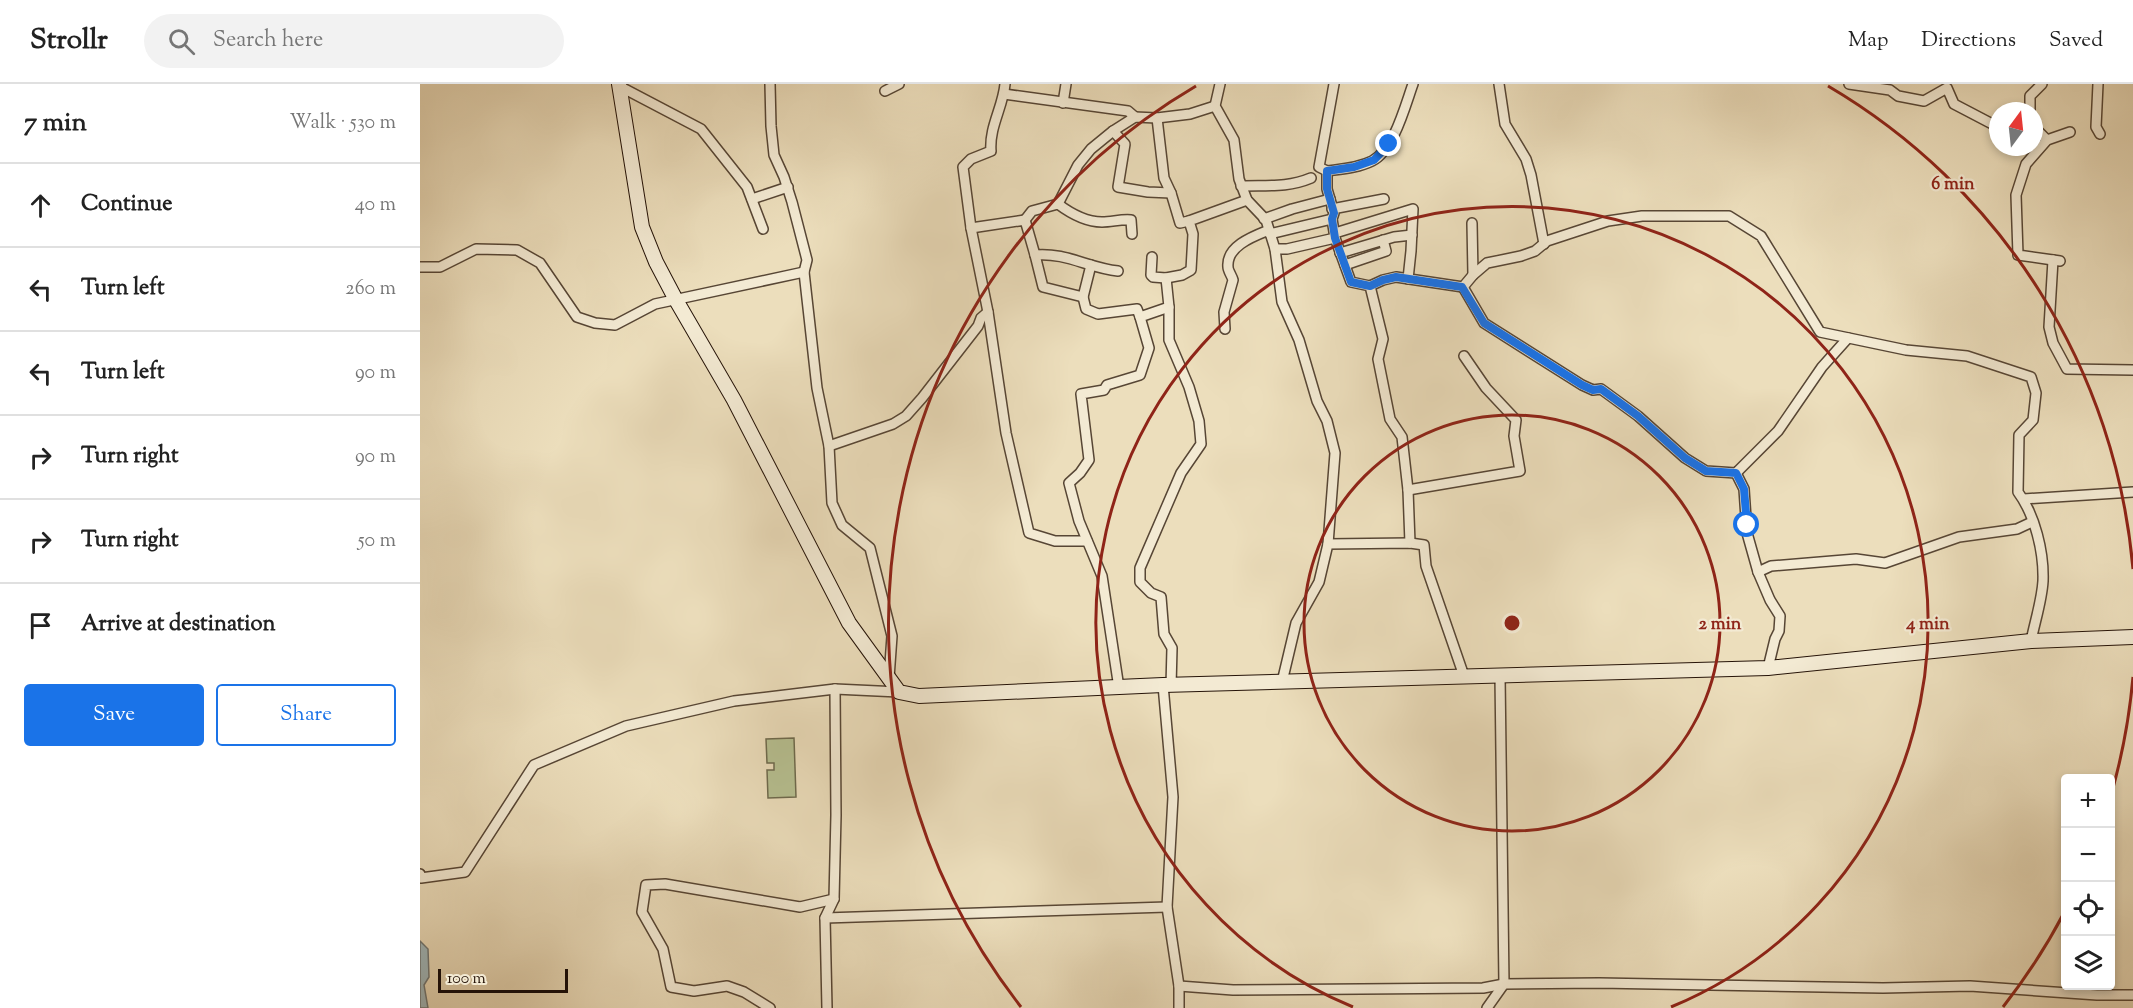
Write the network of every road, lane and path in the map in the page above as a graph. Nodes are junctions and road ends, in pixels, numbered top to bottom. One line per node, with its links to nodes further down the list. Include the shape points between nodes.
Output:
1 (770, 84): 30 (street, via 774,155)
2 (899, 84): 15 (street)
3 (1066, 84): 17 (street)
4 (1220, 84): 18 (street)
5 (1334, 84): 27 (street, via 1319,158 1319,167)
6 (1413, 84): 27 (street, via 1389,144 1374,160)
7 (1499, 84): 49 (street, via 1505,124 1531,175)
8 (1849, 84): 13 (street)
9 (2042, 84): 16 (street, via 2030,96)
10 (2098, 84): 24 (street, via 2096,127)
11 (619, 85): 32 (street, via 701,129 747,187); 65 (street, via 642,227)
12 (1948, 86): 13 (street, via 1924,101); 21 (street, via 1954,104)
13 (1879, 87)
14 (1005, 89): 17 (street); 42 (street, via 990,137 991,151 963,167)
15 (885, 91)
16 (2030, 102)
17 (1063, 103): 19 (street, via 1128,111)
18 (1215, 105): 20 (street, via 1190,114); 29 (street, via 1234,140)
19 (1135, 117): 20 (street); 22 (street)
20 (1157, 118): 31 (street, via 1164,178)
21 (1989, 122)
22 (1113, 131): 31 (street, via 1125,144 1118,187); 35 (street, via 1078,165)
23 (2070, 132): 26 (street)
24 (2100, 134)
25 (2043, 136): 26 (street)
26 (2048, 140): 72 (street, via 2026,164 2016,195 2017,253 2057,260 2049,327 2067,369)
27 (1327, 171): 36 (street)
28 (1311, 178): 29 (street, via 1286,186)
29 (1241, 186): 34 (street)
30 (788, 187): 32 (street); 58 (street, via 807,260)
31 (1170, 193): 40 (street, via 1180,223)
32 (752, 199): 43 (street)
33 (1383, 199): 36 (street)
34 (1246, 200): 37 (street); 40 (street)
35 (1058, 204): 39 (street, via 1032,211); 45 (street, via 1082,218 1101,222 1131,220)
36 (1331, 204): 37 (street, via 1292,209); 38 (street)
37 (1264, 219): 44 (street)
38 (1332, 219): 44 (street); 47 (street)
39 (1025, 220): 42 (street); 52 (street)
40 (1190, 221): 60 (street, via 1191,270)
41 (1472, 223): 59 (street)
42 (971, 228): 67 (street)
43 (763, 229)
44 (1270, 232): 50 (street); 69 (street, via 1242,243 1231,256 1228,269 1233,280 1224,312)
45 (1132, 234)
46 (1412, 235): 47 (street, via 1413,209); 48 (street); 61 (street)
47 (1335, 236): 50 (street); 51 (street)
48 (1383, 240): 51 (street); 55 (street, via 1386,251)
49 (1544, 244): 59 (street, via 1521,256 1487,263); 70 (street, via 1608,221 1642,216 1729,216 1761,236 1820,332)
50 (1275, 249): 81 (street, via 1282,302 1299,340 1335,453)
51 (1340, 253): 55 (street)
52 (1035, 255): 54 (street, via 1056,255); 64 (street, via 1043,287)
53 (1152, 256): 60 (street, via 1151,275)
54 (1091, 265): 57 (street); 64 (street)
55 (1345, 265): 62 (street, via 1351,282)
56 (420, 267): 65 (street, via 440,267 476,249 517,250 540,263 577,317 595,323 615,325 655,304)
57 (1118, 271)
58 (804, 272): 65 (street); 73 (street, via 817,388)
59 (1473, 275): 63 (street)
60 (1166, 278): 66 (street)
61 (1407, 279): 62 (street, via 1396,277); 63 (street)
62 (1370, 286): 75 (street, via 1383,339 1378,359 1380,375 1390,419 1402,437)
63 (1462, 287): 74 (street, via 1484,323 1582,385 1601,389 1706,471)
64 (1083, 297): 68 (street, via 1086,309 1098,314 1137,309)
65 (676, 300): 88 (street, via 734,400 849,622)
66 (1169, 308): 68 (street); 90 (street, via 1169,340 1190,387 1201,444 1181,473 1140,568 1140,582 1161,597 1164,634 1172,648)
67 (988, 312): 73 (street, via 906,416); 79 (street, via 1006,433 1029,533 1055,541)
68 (1140, 317): 79 (street, via 1149,348 1140,375 1107,385 1104,390 1081,394 1089,460 1069,483)
69 (1225, 328)
70 (1848, 338): 74 (street, via 1822,367 1778,431); 77 (street, via 1906,350 1967,356 2031,377 2036,393 2032,420 2019,435 2018,492)
71 (1464, 356): 75 (street, via 1515,420 1520,471)
72 (2133, 370)
73 (829, 446): 88 (street, via 832,503 842,525 870,548 878,574 892,636)
74 (1736, 473): 82 (street, via 1744,489 1747,533)
75 (1408, 490): 80 (street)
76 (2133, 492): 77 (street)
77 (2024, 499): 78 (street)
78 (2032, 522): 82 (street, via 2017,529 1959,537 1885,563 1856,559 1771,566); 84 (street, via 2038,537 2043,581)
79 (1087, 541): 91 (street, via 1102,576)
80 (1410, 543): 81 (street); 86 (street, via 1424,545 1426,566)
81 (1328, 544): 89 (street, via 1318,582 1296,623)
82 (1758, 572): 85 (street, via 1780,616)
83 (2133, 637): 84 (street)
84 (2031, 641): 85 (street)
85 (1768, 668): 87 (street)
86 (1464, 676): 87 (street); 89 (street)
87 (1500, 676): 98 (street)
88 (888, 678): 93 (street)
89 (1282, 682): 90 (street)
90 (1167, 686): 91 (street); 96 (street, via 1173,797)
91 (1119, 688): 93 (street, via 919,696)
92 (835, 689): 93 (street); 94 (street, via 734,701 626,726 534,765 465,872); 95 (street)
93 (899, 692)
94 (420, 877)
95 (834, 899): 97 (street); 101 (street, via 801,907 665,884 646,885 642,912 663,949 671,987 694,991 727,986)
96 (1167, 907): 97 (street); 99 (street)
97 (825, 918): 102 (street)
98 (1504, 984): 99 (street, via 1483,988 1311,990); 100 (street, via 1970,986); 104 (street)
99 (1179, 986): 103 (street)
100 (2133, 995)
101 (770, 1008)
102 (827, 1008)
103 (1179, 1008)
104 (1487, 1008)

